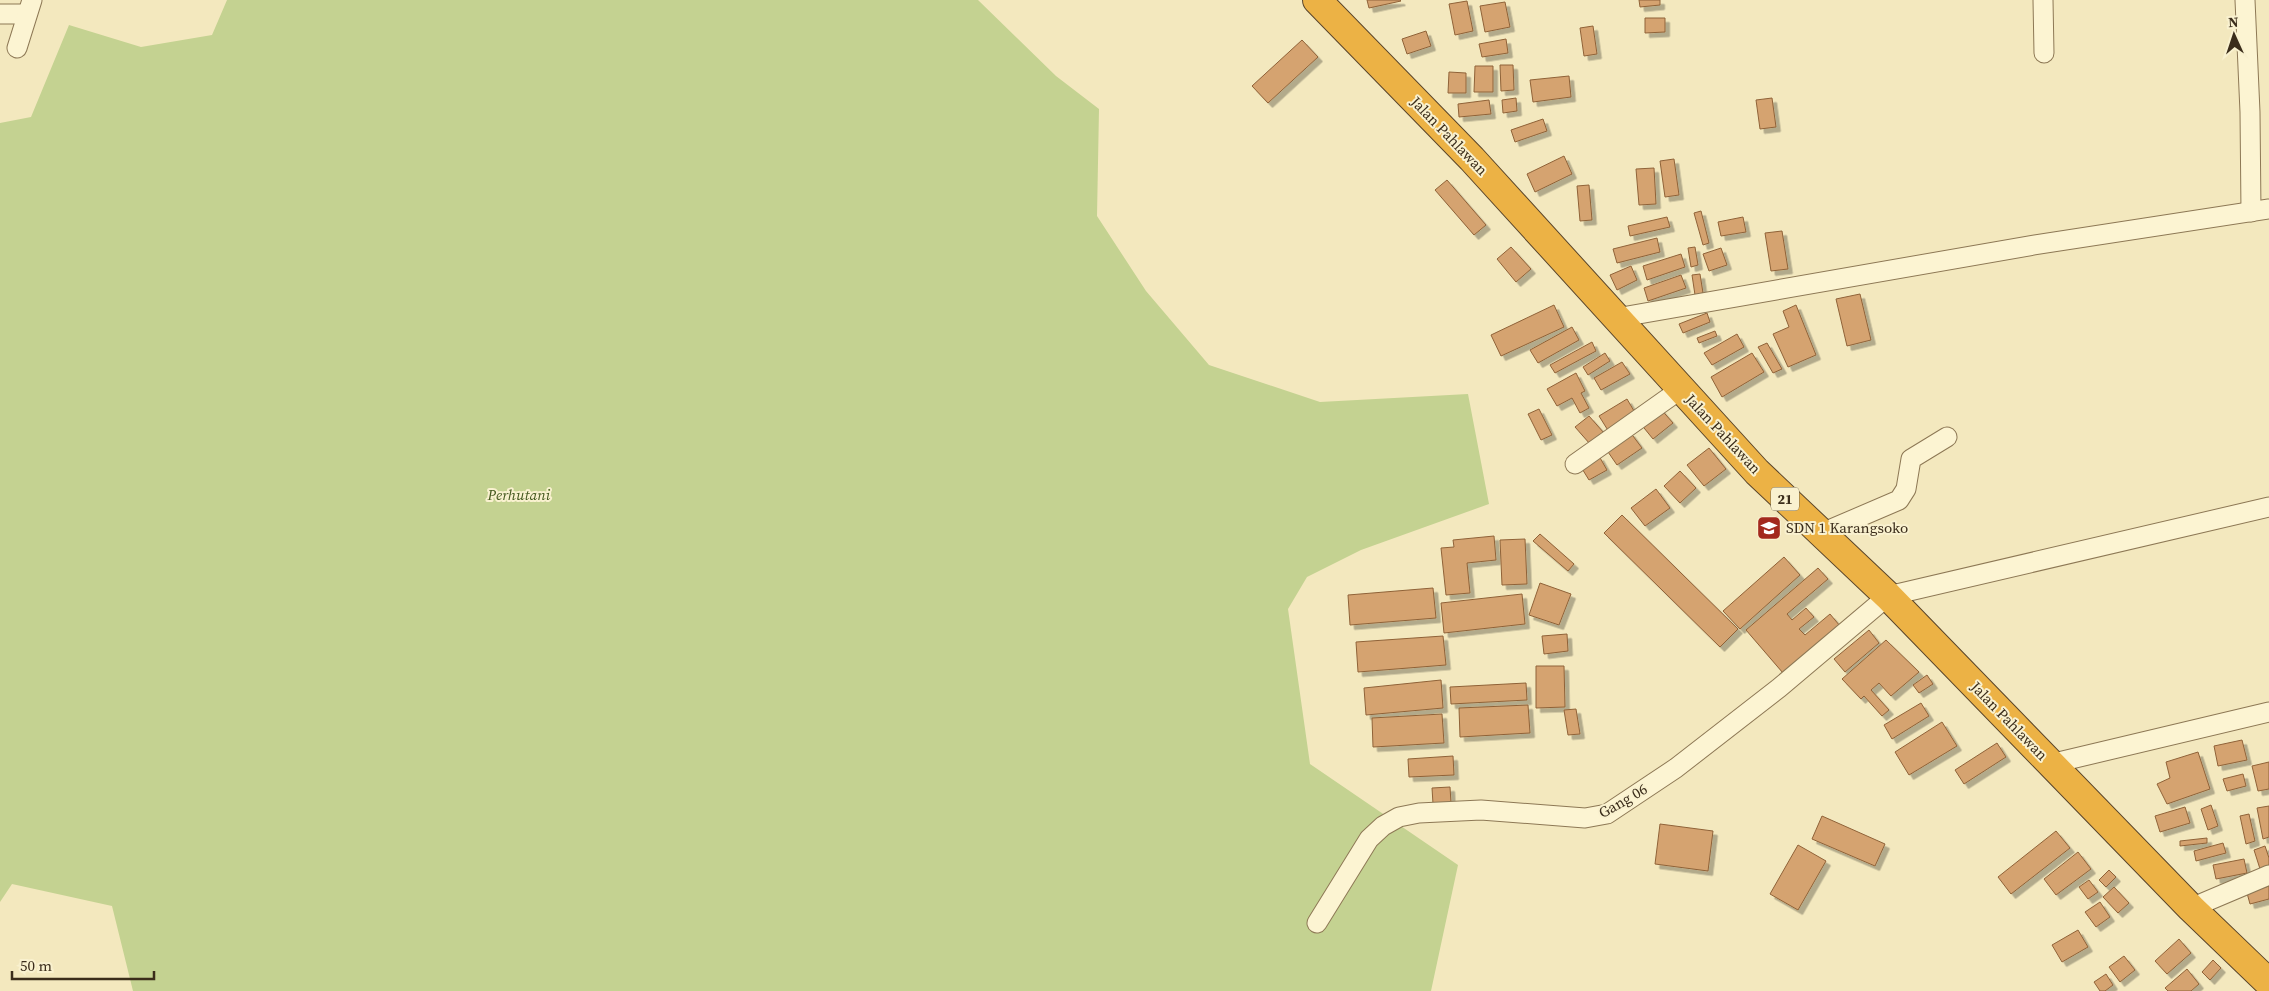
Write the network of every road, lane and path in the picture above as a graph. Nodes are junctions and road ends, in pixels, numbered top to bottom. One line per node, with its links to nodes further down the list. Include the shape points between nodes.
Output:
1 (1317, 0): 9 (highway, Jalan Pahlawan / 21, via 1472,159)
2 (2043, 0): 7 (street)
3 (2245, 0): 8 (street, via 2250,112)
4 (30, 7): 5 (street); 6 (street)
5 (0, 14)
6 (16, 48)
7 (2044, 53)
8 (2260, 211): 9 (street, via 2034,245)
9 (1616, 318): 10 (highway, Jalan Pahlawan / 21)
10 (1681, 389): 12 (street); 14 (highway, Jalan Pahlawan / 21, via 1756,472)
11 (1947, 437): 14 (street, via 1911,459 1906,488 1899,500)
12 (1575, 464)
13 (2269, 507): 15 (street)
14 (1822, 533): 15 (highway, Jalan Pahlawan / 21)
15 (1888, 596): 17 (highway, Jalan Pahlawan / 21); 20 (street, Gang 06, via 1676,768 1607,814 1585,818 1481,810 1419,813 1399,817 1383,826 1369,839)
16 (2269, 712): 17 (street)
17 (2050, 764): 19 (highway, Jalan Pahlawan / 21)
18 (2269, 875): 19 (street)
19 (2191, 908): 21 (highway, Jalan Pahlawan / 21)
20 (1317, 923)
21 (2269, 983)

